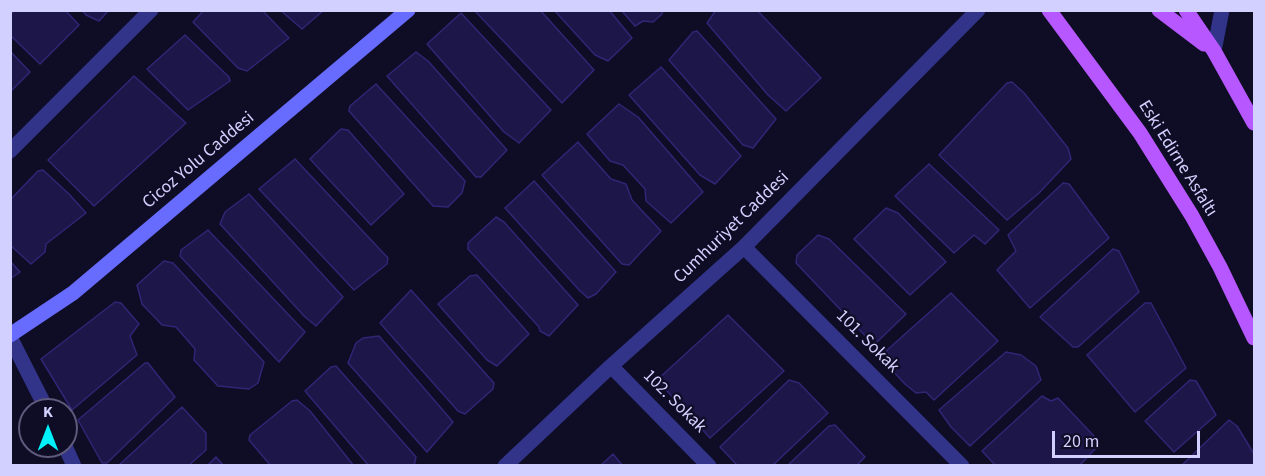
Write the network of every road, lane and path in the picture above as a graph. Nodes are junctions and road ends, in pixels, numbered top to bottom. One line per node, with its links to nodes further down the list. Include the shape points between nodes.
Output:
1 (151, 10): 10 (street)
2 (408, 10): 12 (street, Cicoz Yolu Caddesi, via 73,293)
3 (978, 10): 11 (street, Cumhuriyet Caddesi)
4 (1049, 10): 13 (main road, Eski Edirne Asfaltı, via 1157,160 1220,267)
5 (1159, 10): 8 (main road)
6 (1186, 10): 8 (main road)
7 (1222, 10): 8 (street)
8 (1214, 51): 9 (main road)
9 (1254, 123)
10 (10, 150)
11 (744, 247): 14 (street, Cumhuriyet Caddesi); 18 (street, 101. Sokak)
12 (10, 336): 15 (street)
13 (1254, 338)
14 (611, 366): 16 (street, Cumhuriyet Caddesi); 17 (street, 102. Sokak)
15 (41, 398)
16 (505, 465)
17 (709, 465)
18 (962, 465)

